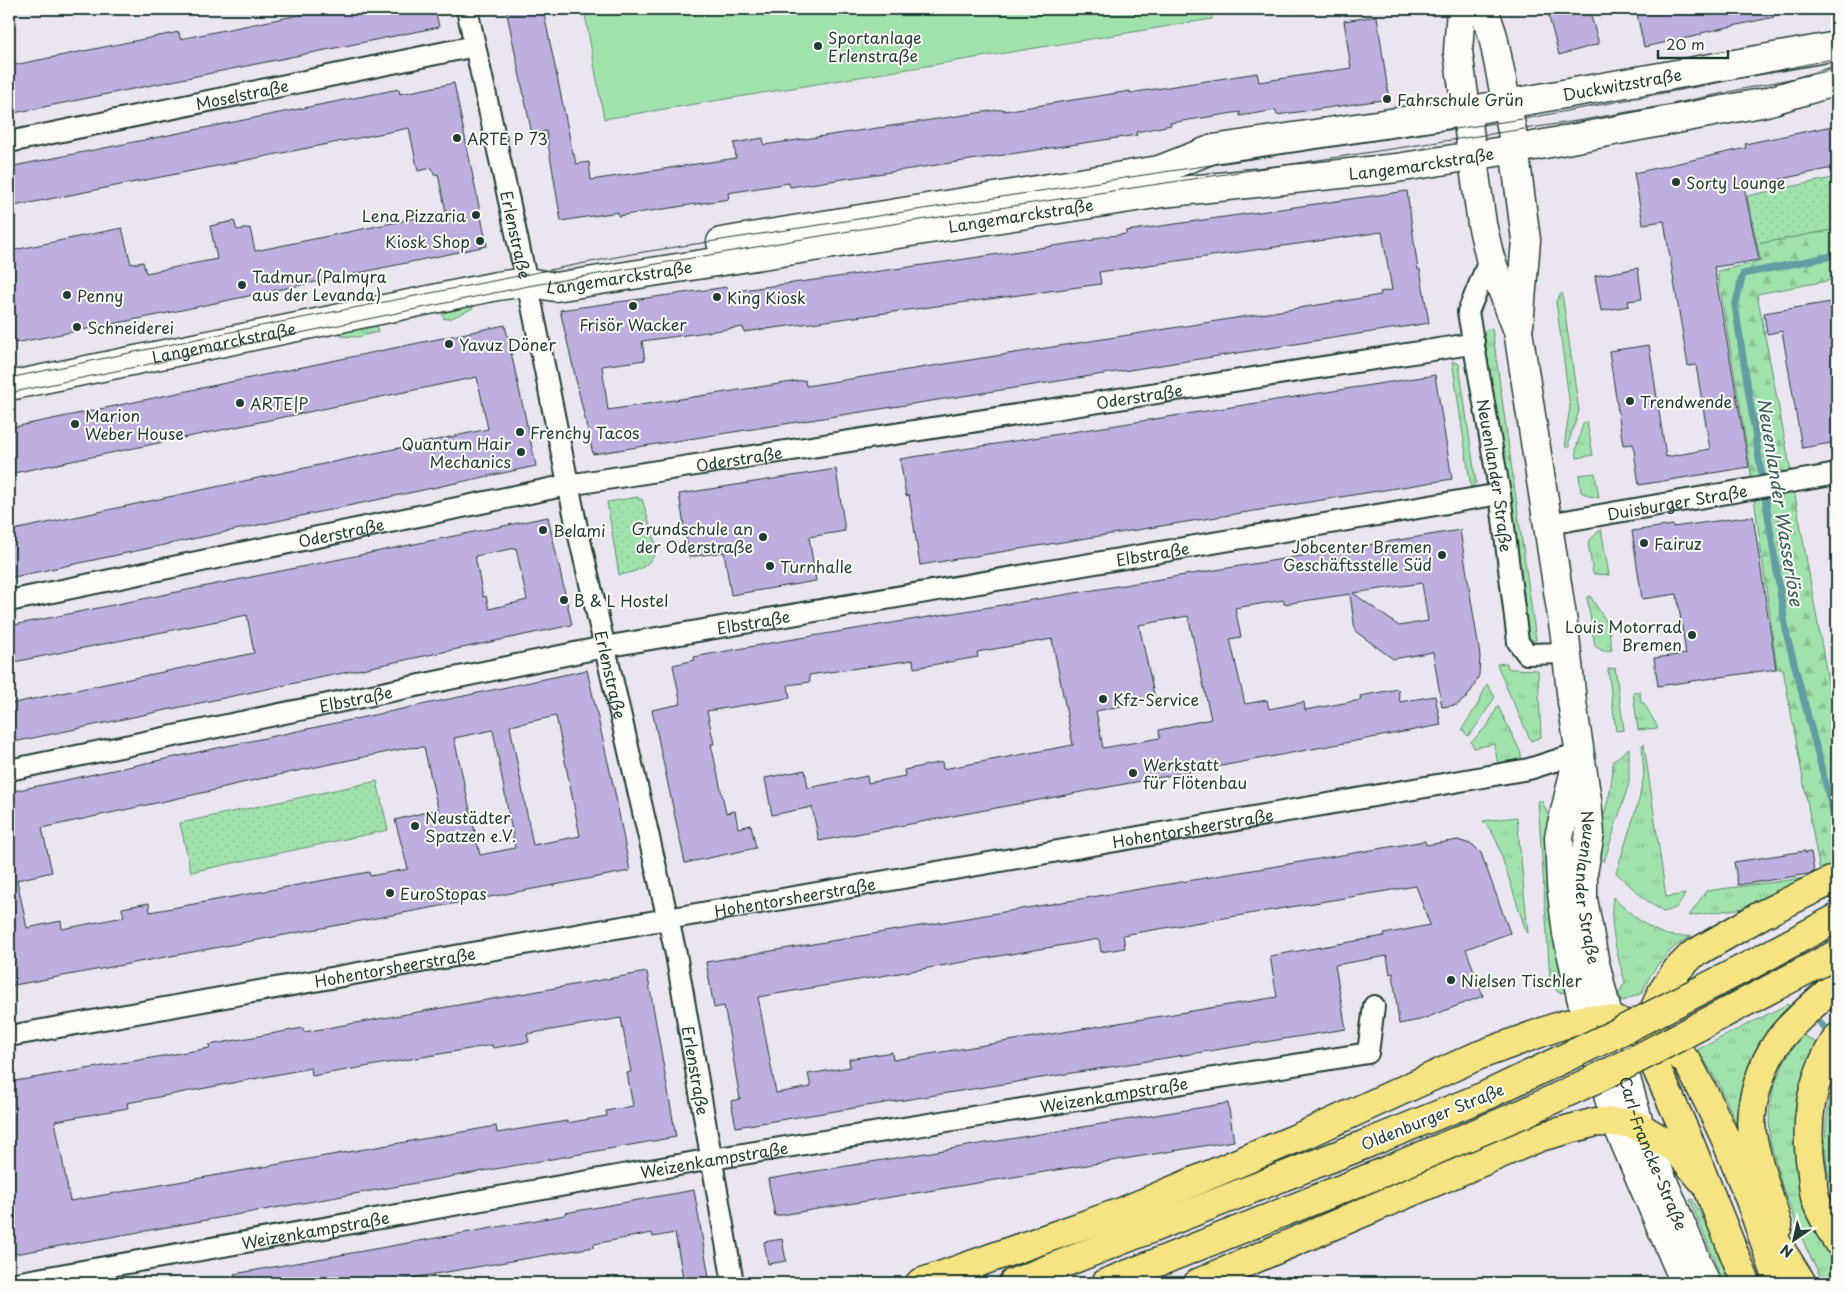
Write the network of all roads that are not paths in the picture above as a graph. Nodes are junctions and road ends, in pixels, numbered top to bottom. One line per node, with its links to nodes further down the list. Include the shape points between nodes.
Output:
1 (467, 9): 4 (street, Erlenstraße)
2 (1461, 9): 8 (main road, Neuenlander Straße, via 1458,52)
3 (1484, 9): 7 (main road, Neuenlander Straße)
4 (475, 46): 9 (street, Moselstraße); 13 (street, Erlenstraße)
5 (1837, 46): 7 (main road, Duckwitzstraße)
6 (1837, 81): 10 (main road, via 1766,102)
7 (1507, 104): 8 (main road, Duckwitzstraße); 10 (main road, Neuenlander Straße)
8 (1465, 111): 11 (main road, Neuenlander Straße); 13 (main road, Langemarckstraße, via 1213,149 1159,170 552,270)
9 (9, 142)
10 (1514, 149): 11 (main road, Langemarckstraße); 14 (main road, Neuenlander Straße, via 1526,240)
11 (1472, 155): 12 (main road, Neuenlander Straße); 13 (main road, Langemarckstraße, via 1397,168 1162,193 555,287)
12 (1490, 258): 14 (main road, Neuenlander Straße); 15 (street, Neuenlander Straße, via 1468,312)
13 (527, 282): 16 (main road, Langemarckstraße); 18 (street, Erlenstraße)
14 (1518, 331): 20 (main road, Neuenlander Straße)
15 (1474, 342): 18 (street, Oderstraße); 19 (street, Neuenlander Straße)
16 (9, 386)
17 (1837, 474): 20 (street, Duisburger Straße)
18 (568, 484): 21 (street, Oderstraße); 22 (street, Erlenstraße)
19 (1500, 494): 22 (street, Elbstraße); 23 (street, Neuenlander Straße, via 1518,642 1527,654)
20 (1548, 524): 23 (main road, Neuenlander Straße)
21 (9, 601)
22 (604, 647): 25 (street, Elbstraße); 28 (street, Erlenstraße)
23 (1567, 653): 24 (main road, Neuenlander Straße)
24 (1579, 753): 28 (street, Hohentorsheerstraße, via 1529,769); 32 (main road, Neuenlander Straße, via 1588,800 1590,833 1583,873 1583,899 1594,959)
25 (9, 770)
26 (1837, 878): 33 (highway, via 1692,955 1662,992)
27 (1837, 918): 44 (highway, Oldenburger Straße, bridge, via 1617,1033 1487,1095)
28 (668, 919): 34 (street, Hohentorsheerstraße); 37 (street, Erlenstraße)
29 (1837, 954): 45 (highway, Oldenburger Straße, bridge, via 1633,1061 1524,1113)
30 (1837, 984): 40 (highway, via 1779,1040 1761,1074 1754,1103 1752,1133)
31 (1374, 1006): 37 (street, Weizenkampstraße, via 1368,1053)
32 (1597, 1020): 33 (highway); 36 (main road, Neuenlander Straße); 43 (highway, via 1559,1026 1477,1056 1311,1132 1124,1211)
33 (1648, 1029): 38 (highway, via 1654,1063); 40 (highway, via 1688,1063 1750,1200)
34 (9, 1036)
35 (1833, 1045): 39 (highway, via 1816,1080 1809,1113 1808,1147 1816,1201)
36 (1628, 1124): 38 (highway, via 1676,1149); 46 (highway, via 1596,1122 1540,1137); 47 (main road, Carl-Francke-Straße); 48 (main road, Carl-Francke-Straße)
37 (712, 1159): 41 (street, Weizenkampstraße); 42 (street, Erlenstraße)
38 (1704, 1181): 49 (highway)
39 (1837, 1241)
40 (1791, 1277)
41 (15, 1283)
42 (733, 1283)
43 (920, 1283)
44 (1013, 1283)
45 (1106, 1283)
46 (1198, 1283)
47 (1685, 1283)
48 (1706, 1283)
49 (1746, 1283)

